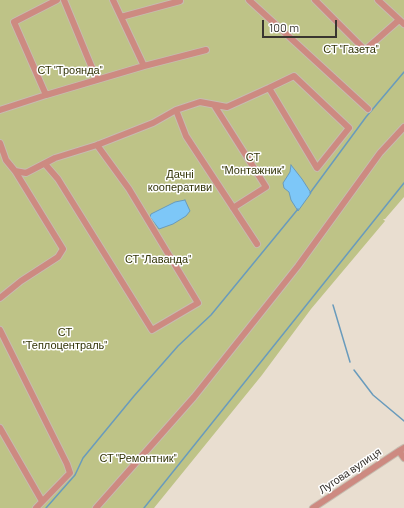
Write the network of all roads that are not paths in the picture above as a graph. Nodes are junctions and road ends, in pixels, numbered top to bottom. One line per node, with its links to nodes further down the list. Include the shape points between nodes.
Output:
1 (57, 0): 14 (street, via 14,22)
2 (64, 0): 12 (street)
3 (113, 0): 8 (street)
4 (249, 0): 16 (street)
5 (315, 0): 9 (street, via 365,50)
6 (378, 0): 9 (street)
7 (180, 1): 8 (street)
8 (121, 17): 11 (street)
9 (402, 22)
10 (206, 50): 11 (street)
11 (144, 66): 12 (street)
12 (97, 80): 14 (street)
13 (269, 88): 13 (street, via 277,101 317,168 350,128 294,76); 15 (street, via 228,107)
14 (46, 95): 17 (street)
15 (214, 105): 18 (street, via 200,102); 24 (street, via 266,188)
16 (368, 109)
17 (0, 110)
18 (176, 110): 21 (street, via 153,123); 24 (street, via 186,136)
19 (404, 127): 33 (street, via 380,153 298,266 194,397)
20 (0, 143): 23 (street, via 6,160)
21 (97, 145): 22 (street, via 55,158); 22 (street, via 129,188 198,303 152,330 58,179)
22 (45, 164): 23 (street, via 26,173)
23 (15, 171): 26 (street, via 63,249 58,257)
24 (233, 208): 25 (street)
25 (257, 244)
26 (0, 298)
27 (0, 330): 31 (street, via 70,473)
28 (0, 428): 31 (street)
29 (401, 450): 30 (street, Лугова вулиця); 34 (street, Лугова вулиця)
30 (404, 458)
31 (42, 501): 32 (street)
32 (36, 508)
33 (96, 508)
34 (313, 508)

